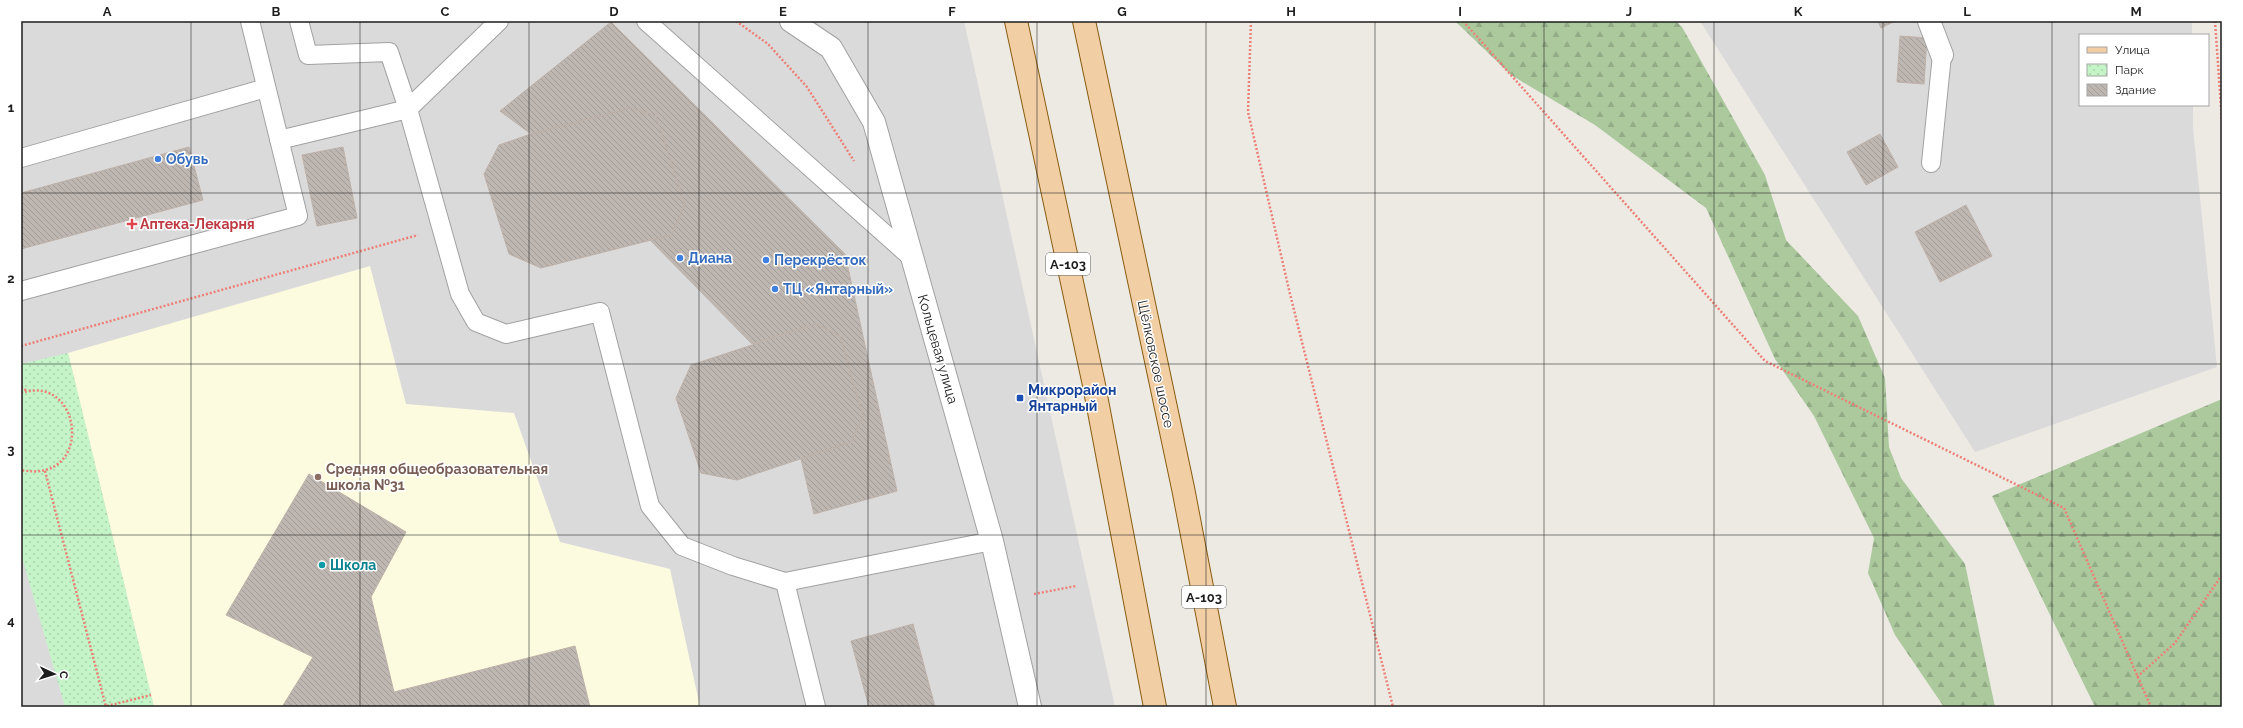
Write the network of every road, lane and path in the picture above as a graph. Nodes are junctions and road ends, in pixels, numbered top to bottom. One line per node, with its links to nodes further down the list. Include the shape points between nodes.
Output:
1 (250, 21): 14 (lane)
2 (299, 21): 15 (lane, via 308,55 389,52)
3 (499, 21): 15 (lane)
4 (646, 21): 22 (lane)
5 (736, 21): 20 (path, via 768,44 807,87)
6 (791, 21): 22 (street, Кольцевая улица, via 831,48 874,122)
7 (1016, 21): 40 (main road, А-103, via 1094,385)
8 (1084, 21): 41 (main road, Щёлковское шоссе / А-103, via 1183,488)
9 (1251, 21): 42 (path, via 1248,112 1290,294)
10 (1463, 21): 35 (path, via 1765,361 2064,508)
11 (1929, 21): 13 (street)
12 (2215, 21): 16 (path)
13 (1942, 55): 19 (lane)
14 (266, 88): 17 (lane); 18 (lane)
15 (408, 109): 17 (lane); 21 (lane)
16 (2222, 121)
17 (279, 140): 23 (lane, via 298,216)
18 (21, 158)
19 (1932, 163)
20 (857, 166)
21 (441, 228): 24 (path); 32 (lane, via 460,294 476,322 506,334 600,312 650,506 682,546 733,566)
22 (912, 258): 30 (street, Кольцевая улица)
23 (21, 291)
24 (21, 346)
25 (21, 387): 26 (path)
26 (27, 391): 27 (path); 29 (path, via 40,391 64,404 71,416 74,429 69,449 57,464)
27 (21, 393)
28 (21, 470): 29 (path)
29 (45, 471): 37 (path)
30 (992, 541): 32 (lane); 39 (street, Кольцевая улица)
31 (2222, 575): 35 (path, via 2175,643)
32 (786, 582): 38 (lane)
33 (1076, 586): 34 (path)
34 (1034, 594)
35 (2137, 677): 43 (path)
36 (151, 695): 37 (path)
37 (105, 707)
38 (816, 707)
39 (1030, 707)
40 (1155, 707)
41 (1224, 707)
42 (1393, 707)
43 (2151, 707)

